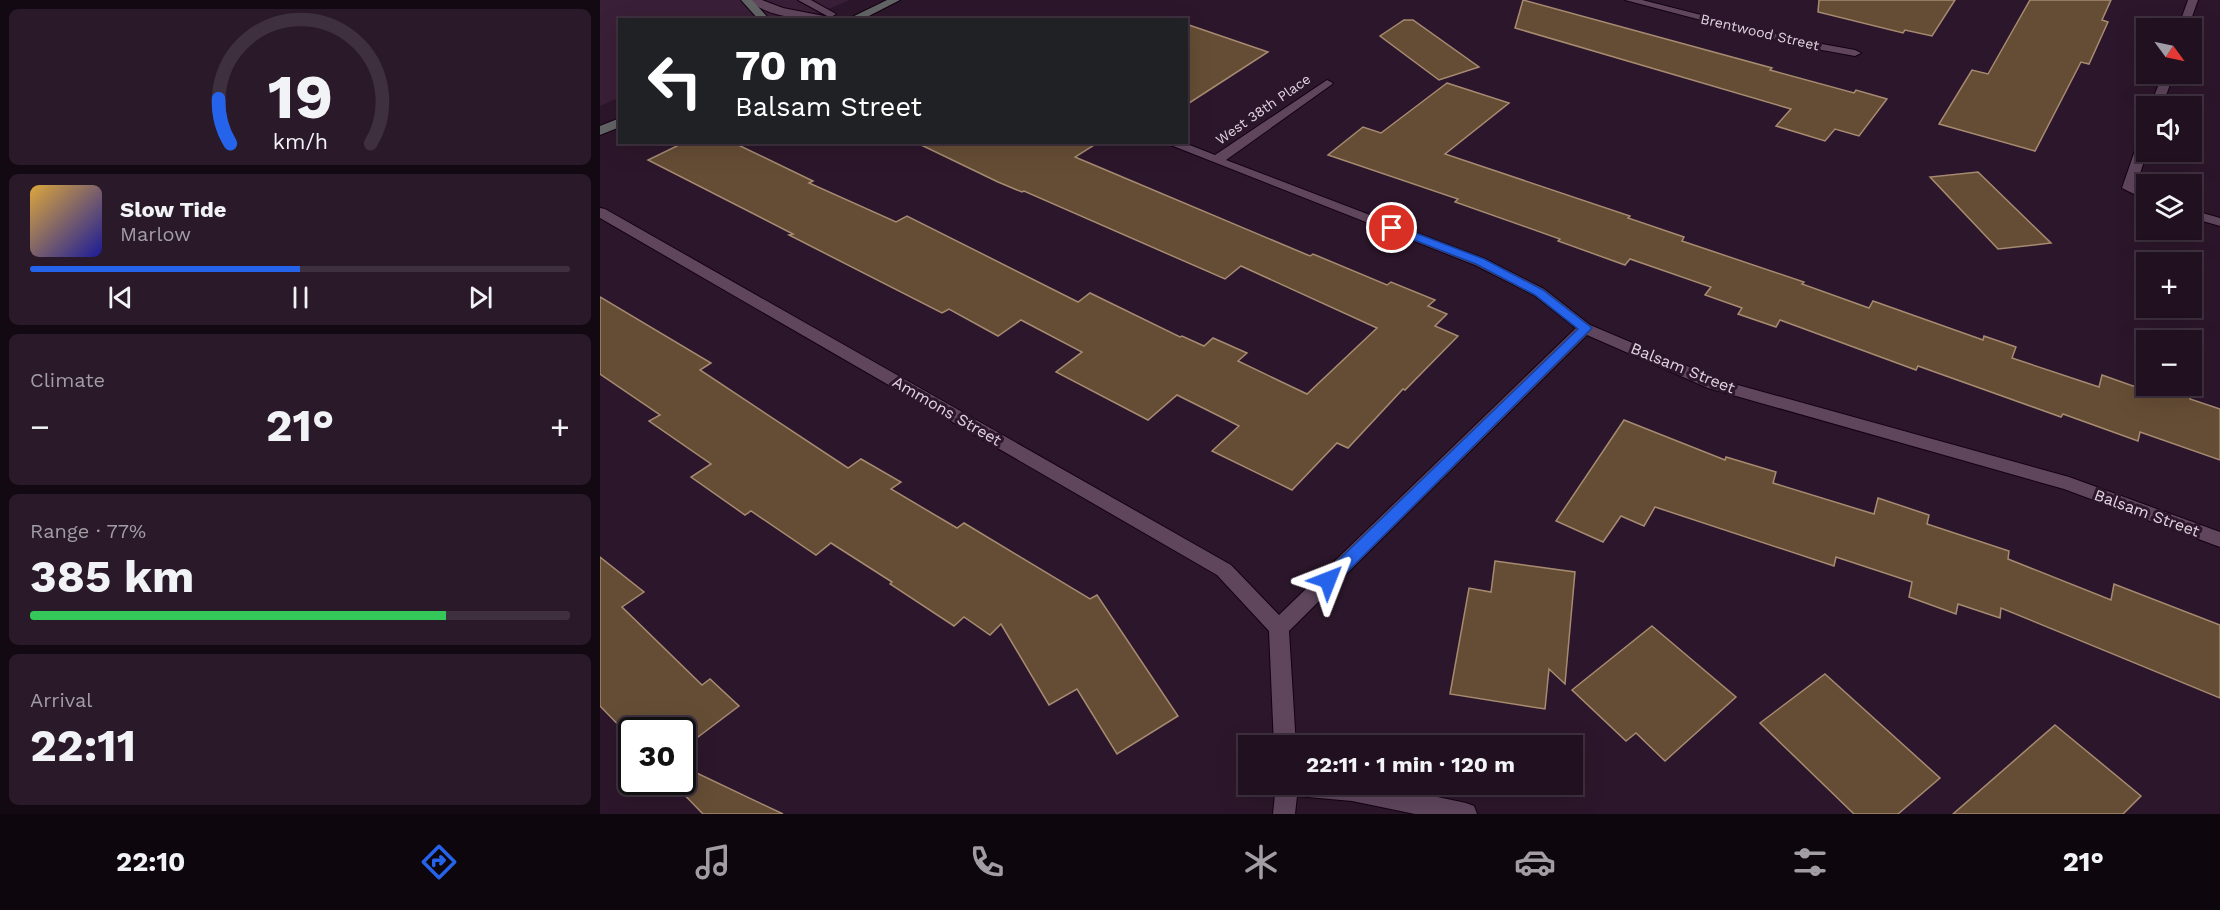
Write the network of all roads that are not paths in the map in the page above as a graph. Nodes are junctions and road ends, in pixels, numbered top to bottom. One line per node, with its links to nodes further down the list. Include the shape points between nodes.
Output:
1 (746, 0): 7 (main road)
2 (753, 0): 8 (street, via 780,11)
3 (803, 0): 9 (street)
4 (895, 0): 10 (main road)
5 (1630, 0): 12 (street, Brentwood Street)
6 (2193, 0): 11 (street)
7 (763, 18)
8 (819, 18)
9 (836, 18)
10 (855, 18)
11 (2187, 18)
12 (1855, 53)
13 (1327, 82): 17 (street, West 38th Place)
14 (618, 123): 15 (main road)
15 (600, 131)
16 (1174, 144): 17 (street, Balsam Street)
17 (1217, 160): 23 (street, Balsam Street, via 1480,262 1539,292)
18 (2138, 162): 19 (street, via 2129,188)
19 (2136, 191)
20 (600, 212): 25 (street, Ammons Street, via 1224,570)
21 (2202, 217): 22 (street)
22 (2220, 222)
23 (1585, 328): 24 (street, Balsam Street, via 1714,384 2070,484); 25 (street)
24 (2220, 540)
25 (1279, 628): 26 (street)
26 (1284, 735)
27 (1286, 795): 29 (street)
28 (1376, 795): 30 (street)
29 (1284, 814)
30 (1466, 814)

